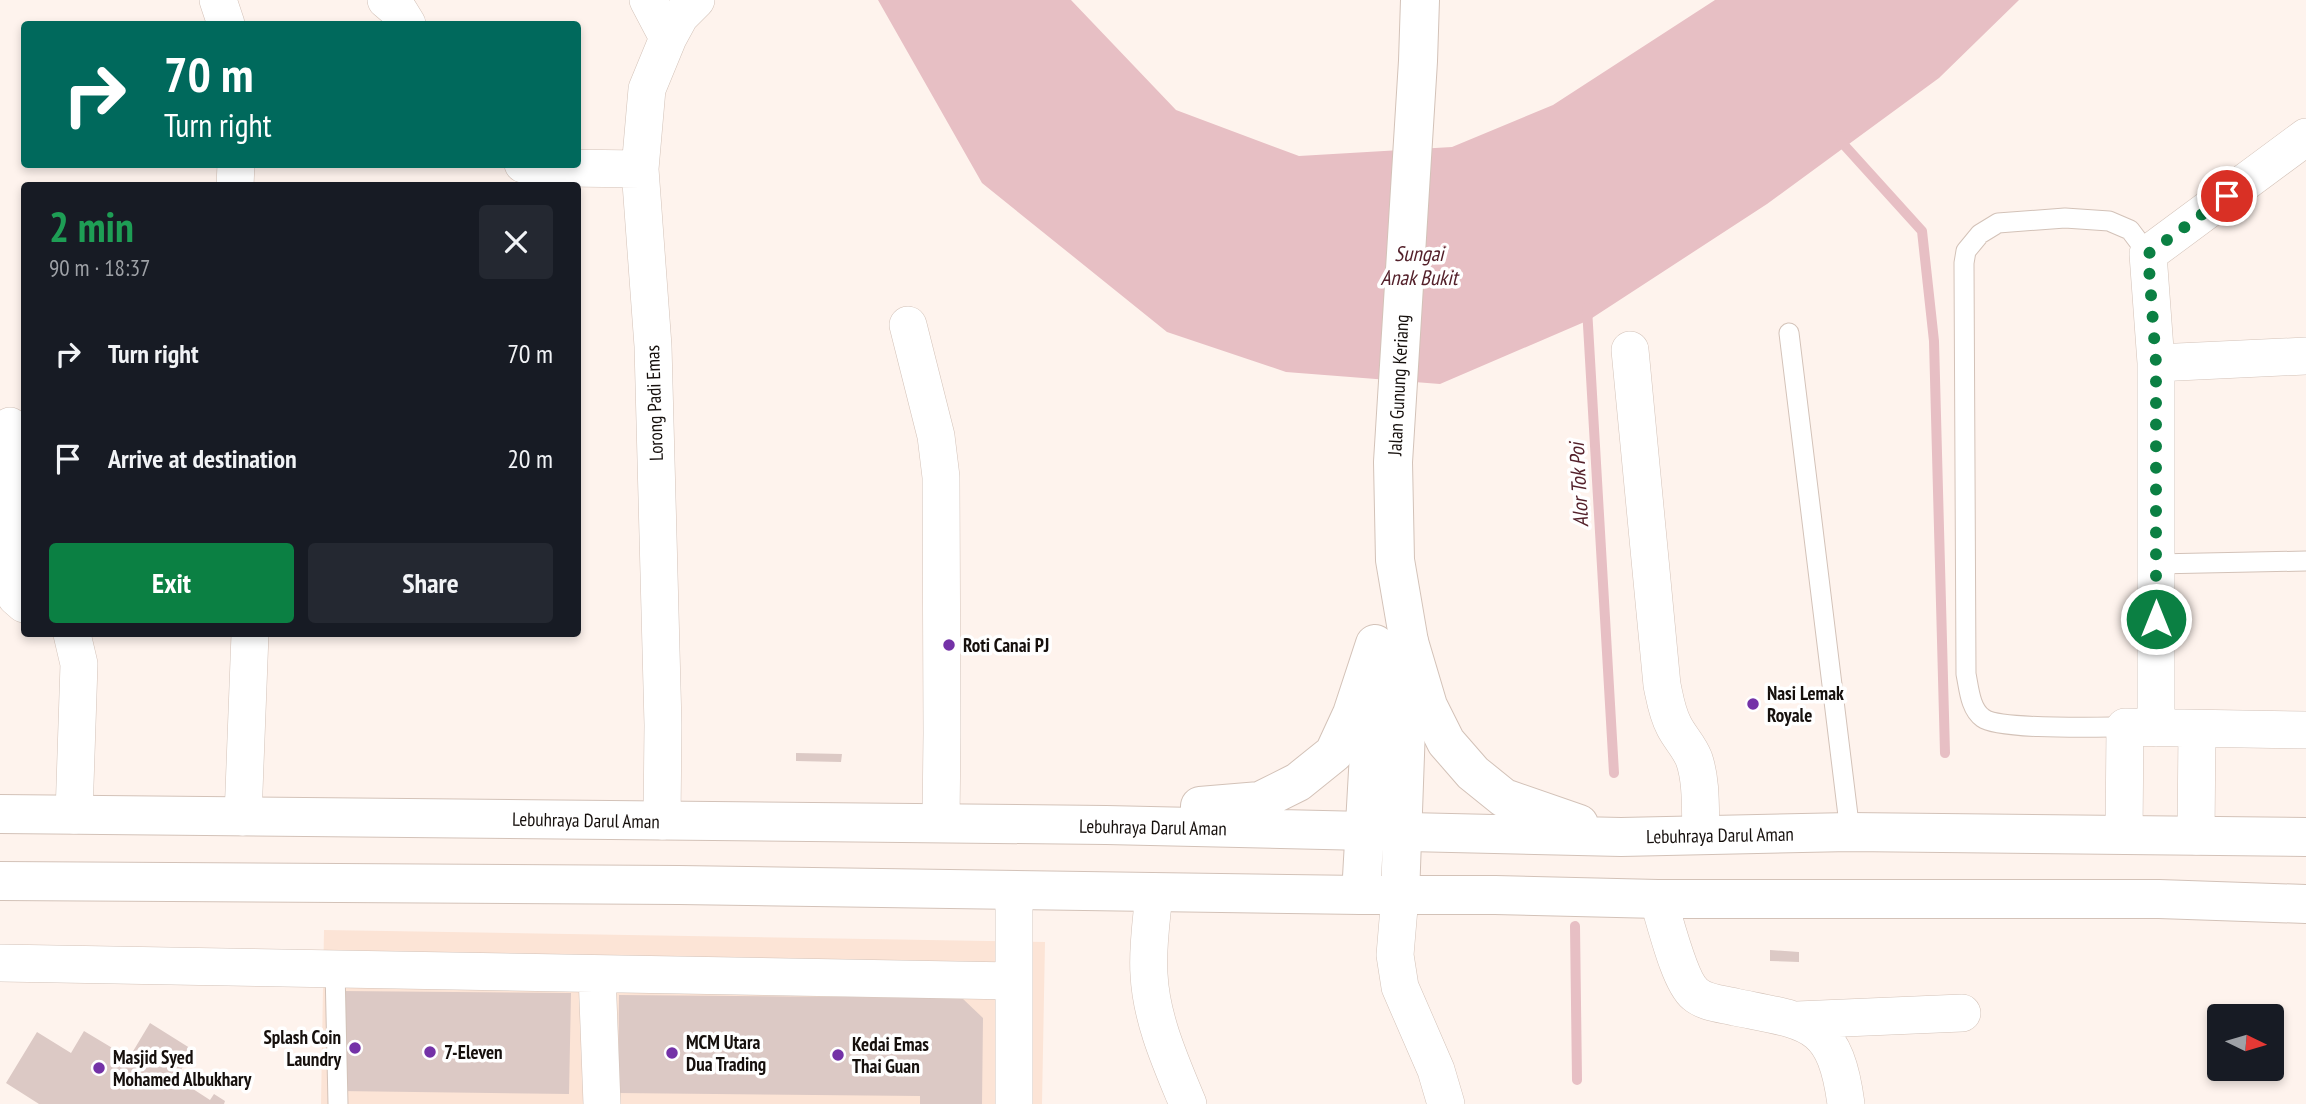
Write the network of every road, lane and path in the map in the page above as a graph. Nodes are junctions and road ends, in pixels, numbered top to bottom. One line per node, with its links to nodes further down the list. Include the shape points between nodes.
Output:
1 (218, 0): 6 (street)
2 (386, 0): 7 (street)
3 (648, 0): 8 (street)
4 (696, 0): 8 (street, Lorong Padi Emas)
5 (1420, 0): 24 (main road, Jalan Gunung Keriang, via 1393,462)
6 (225, 21)
7 (405, 21)
8 (668, 38): 11 (street, Lorong Padi Emas, via 647,89)
9 (2306, 137): 12 (street)
10 (567, 168): 11 (street)
11 (640, 169): 31 (street, Lorong Padi Emas, via 653,346)
12 (2148, 254): 17 (street); 25 (lane, via 2130,230 2109,221 2064,218 1998,223 1980,233 1966,251 1964,263 1966,674 1971,701 1983,718 2003,725)
13 (908, 325): 32 (street, via 936,436 940,477)
14 (1789, 333): 36 (lane)
15 (1630, 350): 37 (street, via 1662,685 1666,709 1695,761)
16 (2306, 356): 17 (street)
17 (2156, 363): 20 (street)
18 (10, 426): 21 (street, via 10,575)
19 (2306, 561): 20 (lane)
20 (2157, 564): 25 (street)
21 (21, 601)
22 (73, 637): 29 (street, via 79,664)
23 (250, 637): 30 (street)
24 (1392, 643): 33 (main road, via 1334,753 1297,782 1260,801 1166,810); 34 (main road, Jalan Gunung Keriang); 35 (main road, Jalan Gunung Keriang); 40 (main road, via 1446,742 1473,773 1504,798)
25 (2141, 728): 26 (street); 38 (street)
26 (2197, 729): 27 (street); 39 (street)
27 (2306, 730)
28 (0, 814): 29 (main road, Lebuhraya Darul Aman)
29 (74, 815): 30 (main road, Lebuhraya Darul Aman)
30 (243, 817): 31 (main road, Lebuhraya Darul Aman)
31 (662, 821): 32 (main road, Lebuhraya Darul Aman)
32 (941, 823): 33 (main road, Lebuhraya Darul Aman)
33 (1106, 825): 34 (main road, Lebuhraya Darul Aman)
34 (1364, 831): 35 (main road, Lebuhraya Darul Aman); 45 (main road, Jalan Gunung Keriang)
35 (1402, 832): 40 (main road, Lebuhraya Darul Aman); 46 (main road, Jalan Gunung Keriang)
36 (1850, 832): 37 (main road, Lebuhraya Darul Aman); 38 (main road, Lebuhraya Darul Aman)
37 (1701, 835): 40 (main road, Lebuhraya Darul Aman)
38 (2124, 835): 39 (main road, Lebuhraya Darul Aman)
39 (2196, 835): 41 (main road, Lebuhraya Darul Aman)
40 (1620, 837)
41 (2306, 837)
42 (0, 881): 43 (main road)
43 (1014, 890): 44 (main road); 52 (street)
44 (1154, 892): 45 (main road); 58 (street, via 1149,973 1156,1015)
45 (1361, 895): 46 (main road)
46 (1400, 895): 47 (main road); 59 (street, via 1395,955 1400,987)
47 (1658, 899): 48 (main road, via 2160,899); 54 (street, via 1683,975 1694,994 1714,1003)
48 (2306, 904)
49 (0, 963): 50 (street)
50 (335, 969): 51 (street); 55 (lane)
51 (597, 974): 52 (street); 56 (street)
52 (1013, 981): 57 (street)
53 (1962, 1013): 54 (street)
54 (1797, 1020): 60 (street, via 1820,1033 1834,1052)
55 (338, 1104)
56 (602, 1104)
57 (1014, 1104)
58 (1188, 1104)
59 (1446, 1104)
60 (1846, 1104)

